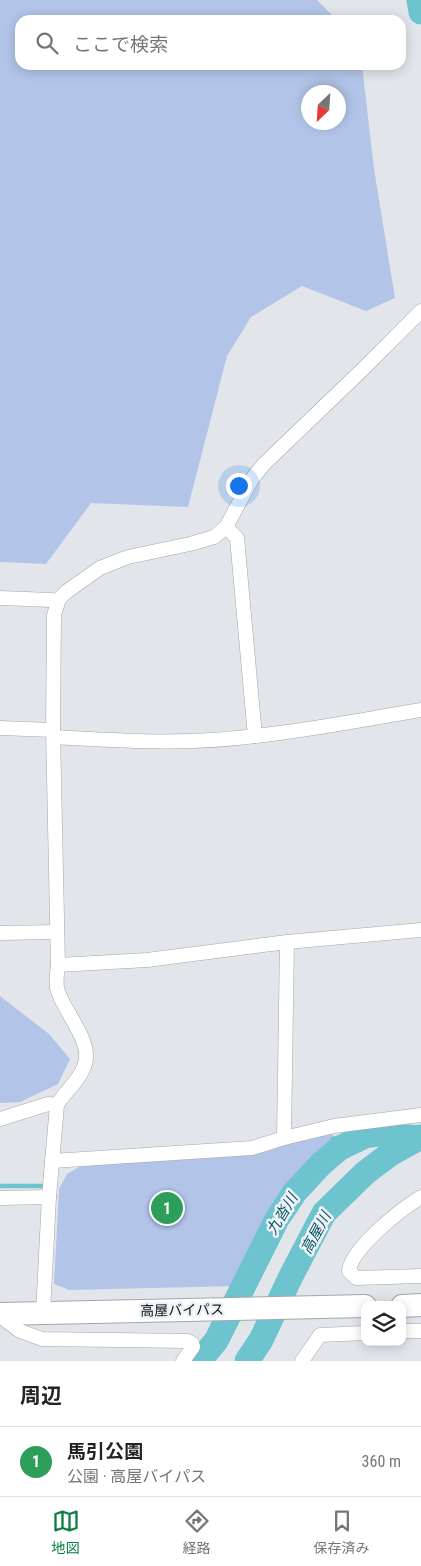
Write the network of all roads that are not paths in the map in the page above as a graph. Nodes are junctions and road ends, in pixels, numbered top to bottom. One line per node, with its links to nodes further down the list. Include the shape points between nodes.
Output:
1 (421, 311): 2 (street, via 264,464 252,479)
2 (226, 527): 4 (street, via 214,537 128,557 100,568); 8 (street, via 237,538)
3 (0, 598): 4 (street)
4 (57, 602): 7 (street, via 54,615)
5 (421, 710): 8 (street)
6 (0, 728): 7 (street)
7 (54, 734): 8 (street, via 144,742); 11 (street)
8 (255, 736)
9 (421, 930): 12 (street)
10 (0, 932): 11 (street)
11 (57, 932): 13 (street)
12 (287, 942): 13 (street, via 147,960); 17 (street)
13 (58, 965): 14 (street, via 57,988 82,1036 85,1065)
14 (57, 1105): 16 (street, via 48,1104); 18 (street)
15 (421, 1116): 17 (street, via 334,1126)
16 (0, 1119)
17 (284, 1138): 18 (street, via 236,1150)
18 (52, 1160): 19 (street)
19 (49, 1197): 21 (street); 26 (street)
20 (421, 1197): 22 (street, via 390,1218 374,1234 351,1263 349,1271 356,1278)
21 (0, 1198)
22 (421, 1276)
23 (361, 1306): 26 (highway, 高屋バイパス)
24 (406, 1306): 25 (highway)
25 (421, 1306)
26 (43, 1312): 27 (highway, 高屋バイパス)
27 (0, 1315): 31 (street, via 20,1331 42,1339 188,1341 193,1347)
28 (421, 1331): 29 (street)
29 (406, 1332)
30 (361, 1333): 32 (street, via 320,1335)
31 (183, 1361)
32 (302, 1361)

